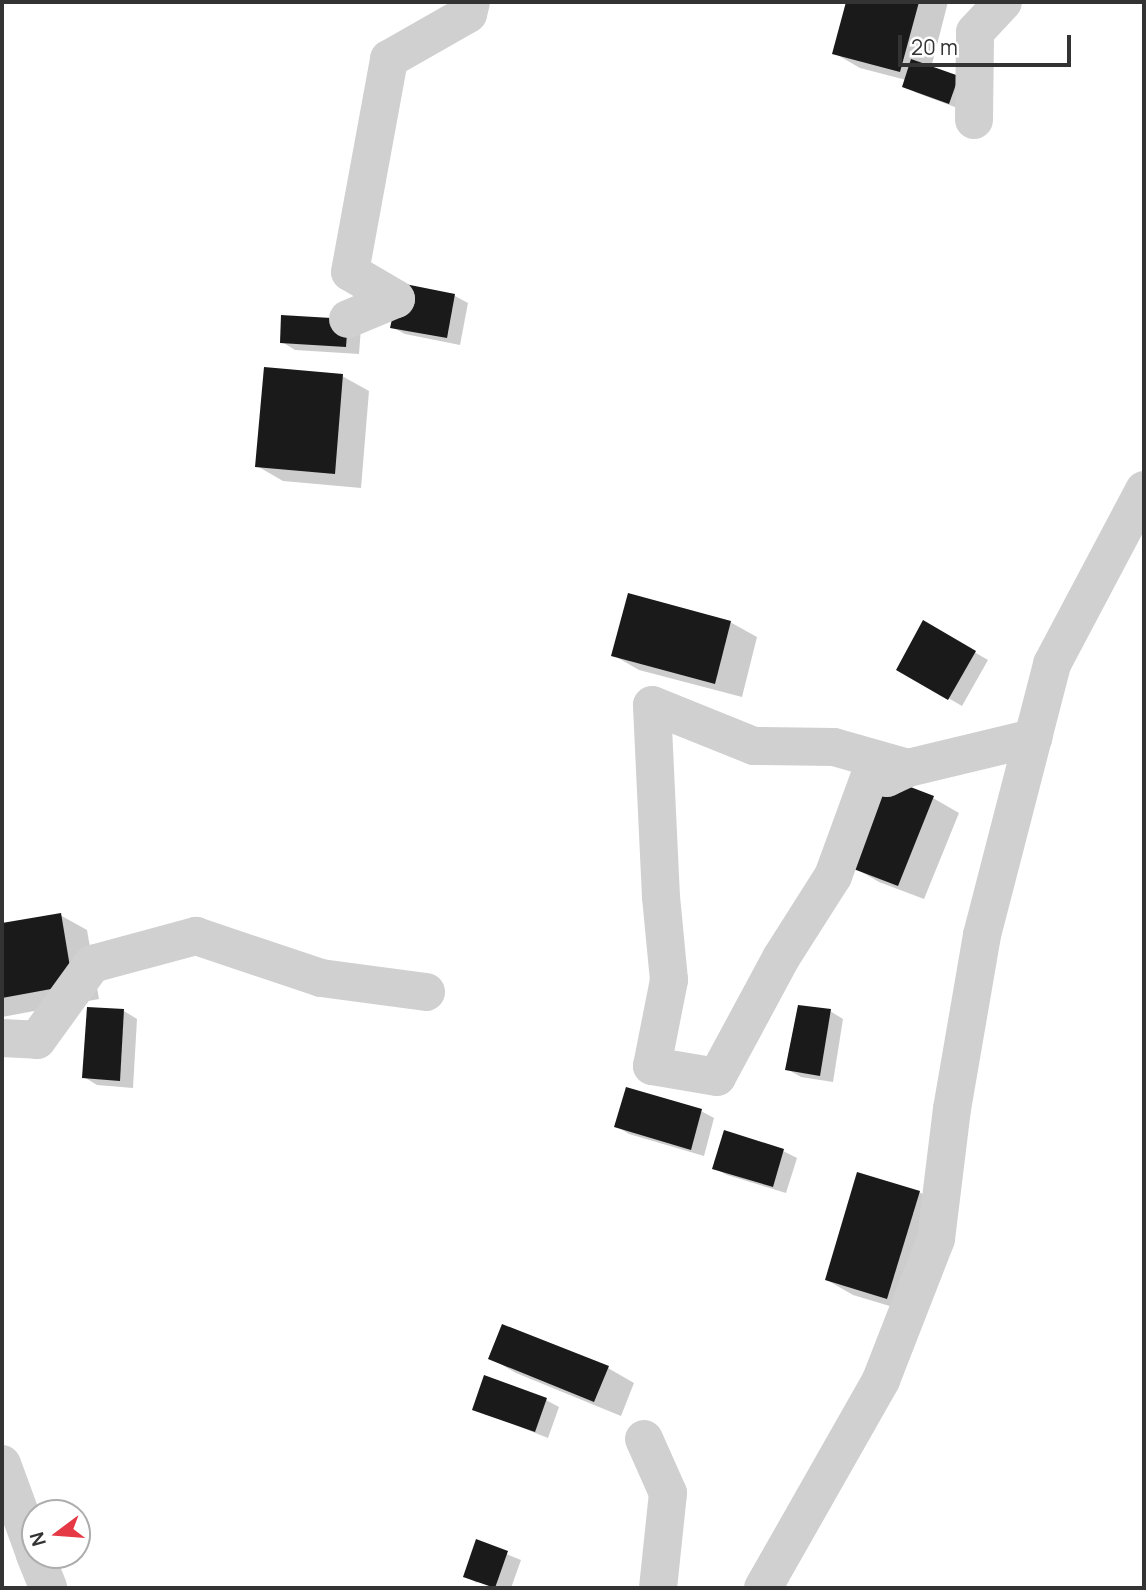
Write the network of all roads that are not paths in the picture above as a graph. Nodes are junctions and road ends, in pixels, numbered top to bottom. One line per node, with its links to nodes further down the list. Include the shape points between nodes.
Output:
1 (471, 2): 4 (street, via 468,14 389,59 350,271 396,299)
2 (1003, 2): 3 (street, via 975,32)
3 (974, 120)
4 (348, 319)
5 (1144, 489): 6 (street, via 1052,664)
6 (1033, 738): 7 (street); 16 (street, via 982,935 952,1109 936,1239 881,1380)
7 (908, 768): 7 (street, via 834,747 754,746 652,705 669,980 652,1066 717,1077 781,958 833,876 870,775 887,778)
8 (426, 992): 9 (street, via 321,978 196,936 92,964 37,1040)
9 (2, 1038)
10 (644, 1439): 15 (street, via 668,1493)
11 (2, 1464): 12 (street)
12 (21, 1516)
13 (41, 1569): 14 (street)
14 (48, 1588)
15 (658, 1588)
16 (762, 1588)

